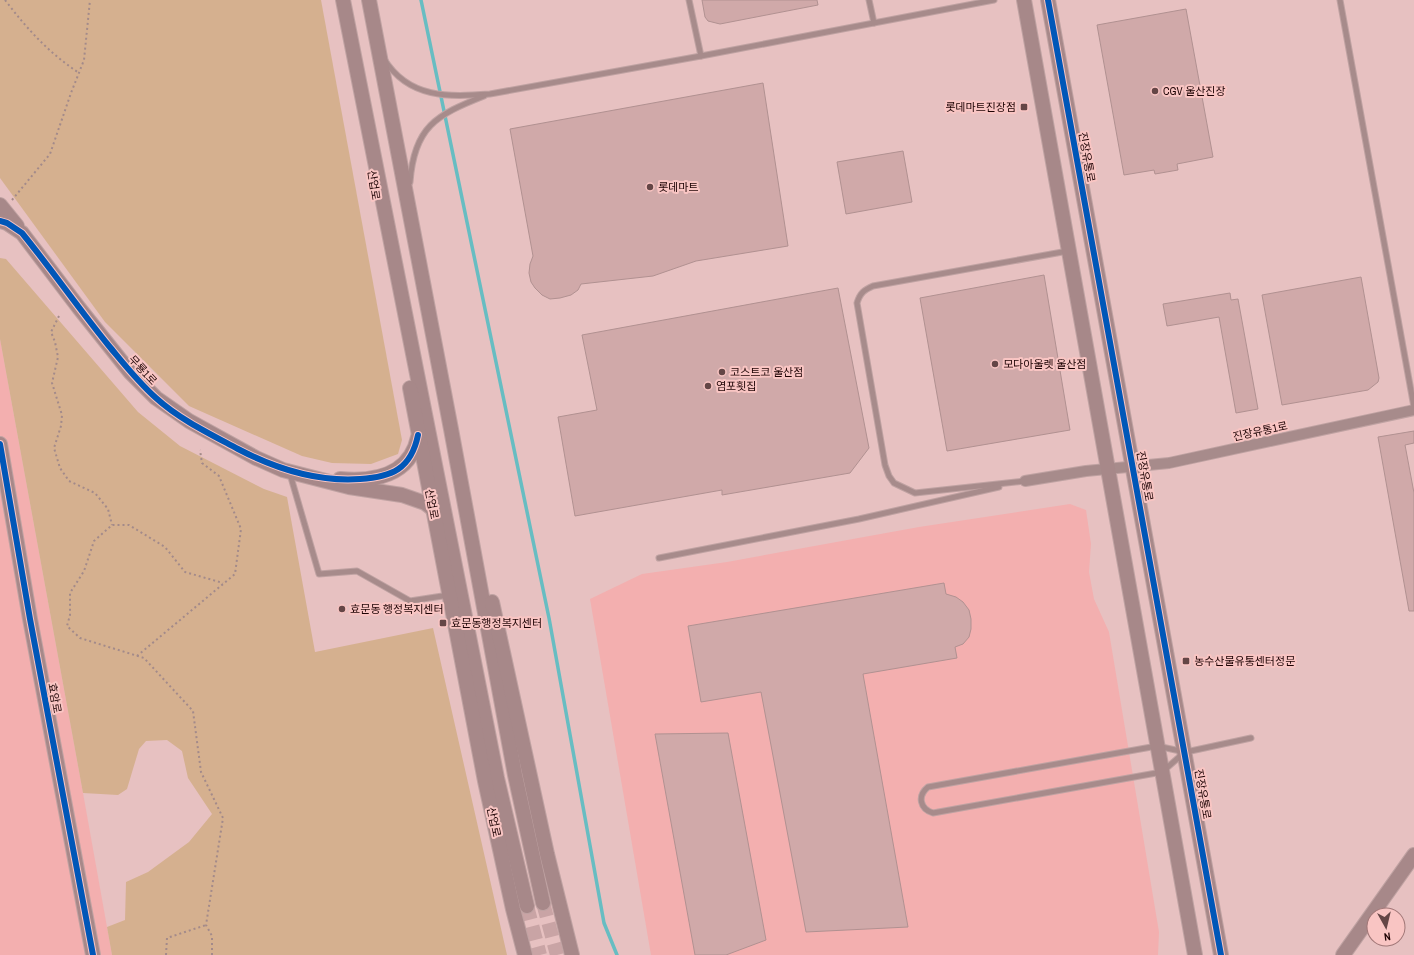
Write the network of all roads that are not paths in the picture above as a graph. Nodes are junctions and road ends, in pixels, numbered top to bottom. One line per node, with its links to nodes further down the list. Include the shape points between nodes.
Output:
1 (344, 0): 11 (main road, 산업로)
2 (369, 0): 10 (main road)
3 (689, 0): 12 (lane)
4 (870, 0): 9 (lane)
5 (994, 0): 9 (lane)
6 (1024, 0): 18 (main road)
7 (1048, 0): 24 (main road, 진장유통로)
8 (1340, 0): 19 (lane)
9 (874, 23): 12 (lane)
10 (378, 48): 13 (lane, via 394,71 419,89 443,96); 15 (main road)
11 (354, 50): 22 (main road, 산업로, via 384,249); 38 (main road, 산업로, via 496,771)
12 (701, 56): 13 (lane)
13 (490, 94): 15 (lane, via 441,116 420,137 410,170)
14 (6, 203): 17 (main road)
15 (408, 203): 21 (main road)
16 (0, 221): 17 (main road, 무룡1로)
17 (22, 233): 26 (main road, 무룡1로, via 102,338 156,398 224,442)
18 (1070, 251): 25 (main road); 28 (lane, via 873,286 864,290 857,303 885,465 894,483 915,494)
19 (1414, 406)
20 (1414, 410): 24 (street, 진장유통1로, via 1169,463)
21 (451, 430): 37 (main road, via 515,775); 41 (main road)
22 (418, 435): 27 (main road, via 416,449 411,458 389,474 349,480); 29 (main road, 산업로)
23 (0, 444): 39 (main road, 효암로)
24 (1133, 467): 25 (street, 진장유통1로); 34 (main road, 진장유통로)
25 (1109, 469): 28 (street, 진장유통1로); 33 (main road)
26 (289, 471): 27 (main road, 무룡1로); 31 (lane, via 319,574 357,571 410,601)
27 (316, 477): 29 (main road, via 349,487 414,498)
28 (1025, 481): 30 (lane, via 859,519)
29 (433, 509): 31 (main road, 산업로)
30 (659, 558)
31 (449, 595): 40 (main road, 산업로, via 486,789)
32 (1251, 738): 34 (lane)
33 (1157, 746): 34 (lane); 35 (main road); 35 (lane, via 928,787 923,791 922,806 926,811 933,813)
34 (1185, 752): 35 (lane); 43 (main road, 진장유통로)
35 (1162, 772): 42 (main road)
36 (1414, 854): 44 (main road)
37 (543, 903)
38 (527, 906)
39 (93, 955)
40 (525, 955)
41 (572, 955)
42 (1195, 955)
43 (1221, 955)
44 (1343, 955)

